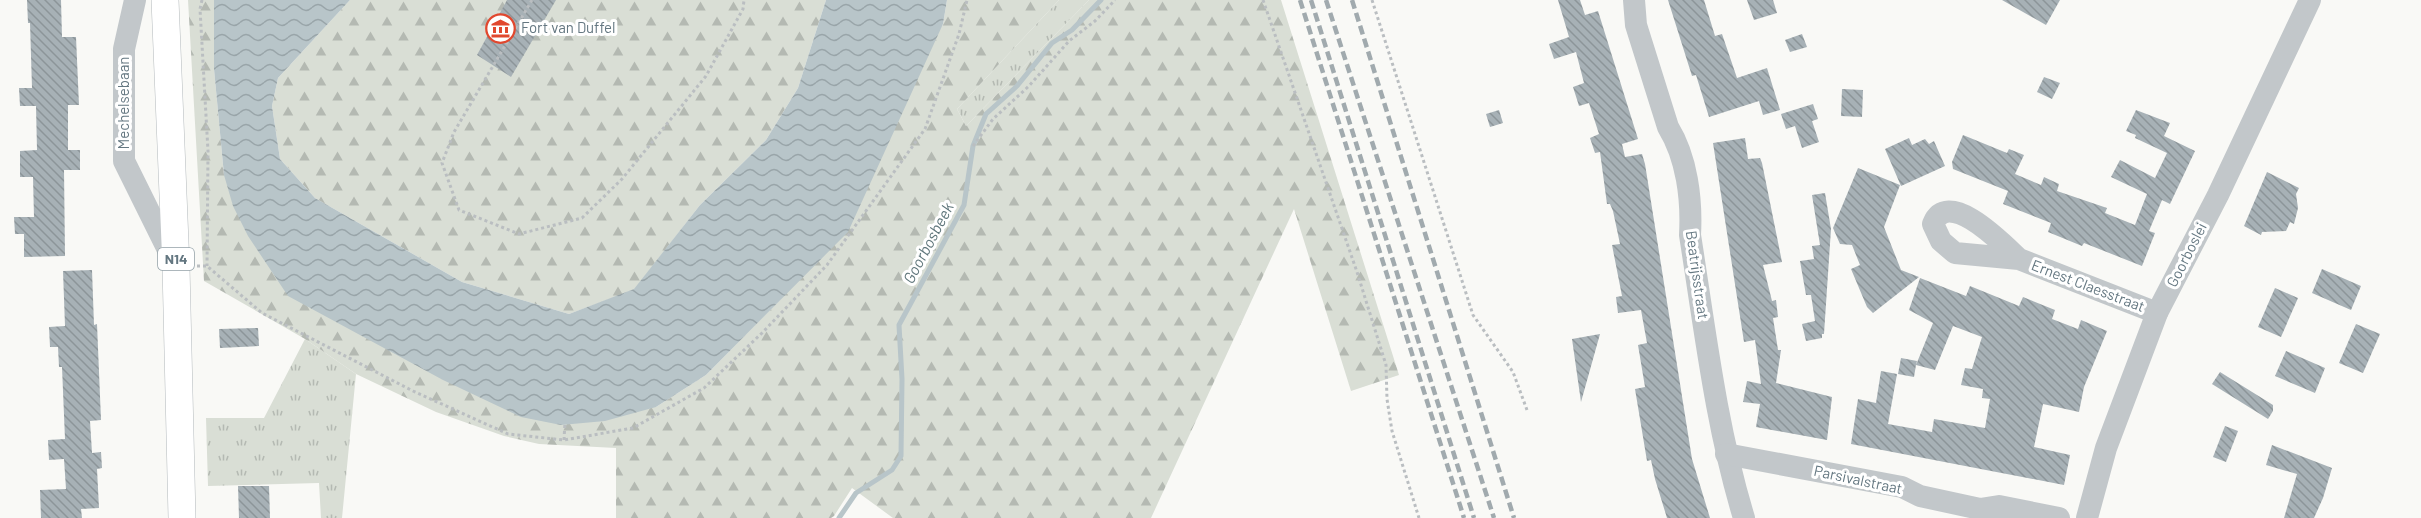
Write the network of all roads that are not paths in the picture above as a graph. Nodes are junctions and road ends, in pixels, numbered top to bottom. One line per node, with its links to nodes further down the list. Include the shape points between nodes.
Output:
1 (135, 0): 6 (street, Mechelsebaan, via 124,49 124,161)
2 (165, 0): 6 (main road, Mechelsebaan / N14)
3 (1634, 0): 8 (street, Beatrijsstraat, via 1636,25 1668,127 1683,161 1692,215 1689,235)
4 (2310, 0): 7 (street, Goorboslei)
5 (2019, 259): 7 (street, Ernest Claesstraat)
6 (176, 267): 9 (main road, Mechelsebaan / N14)
7 (2157, 313): 12 (street, Goorboslei, via 2106,448)
8 (1726, 454): 10 (street, Beatrijsstraat); 11 (street, Parsivalstraat, via 1902,487 1920,496 1980,509 1999,506)
9 (182, 518)
10 (1744, 518)
11 (2059, 518)
12 (2087, 518)

